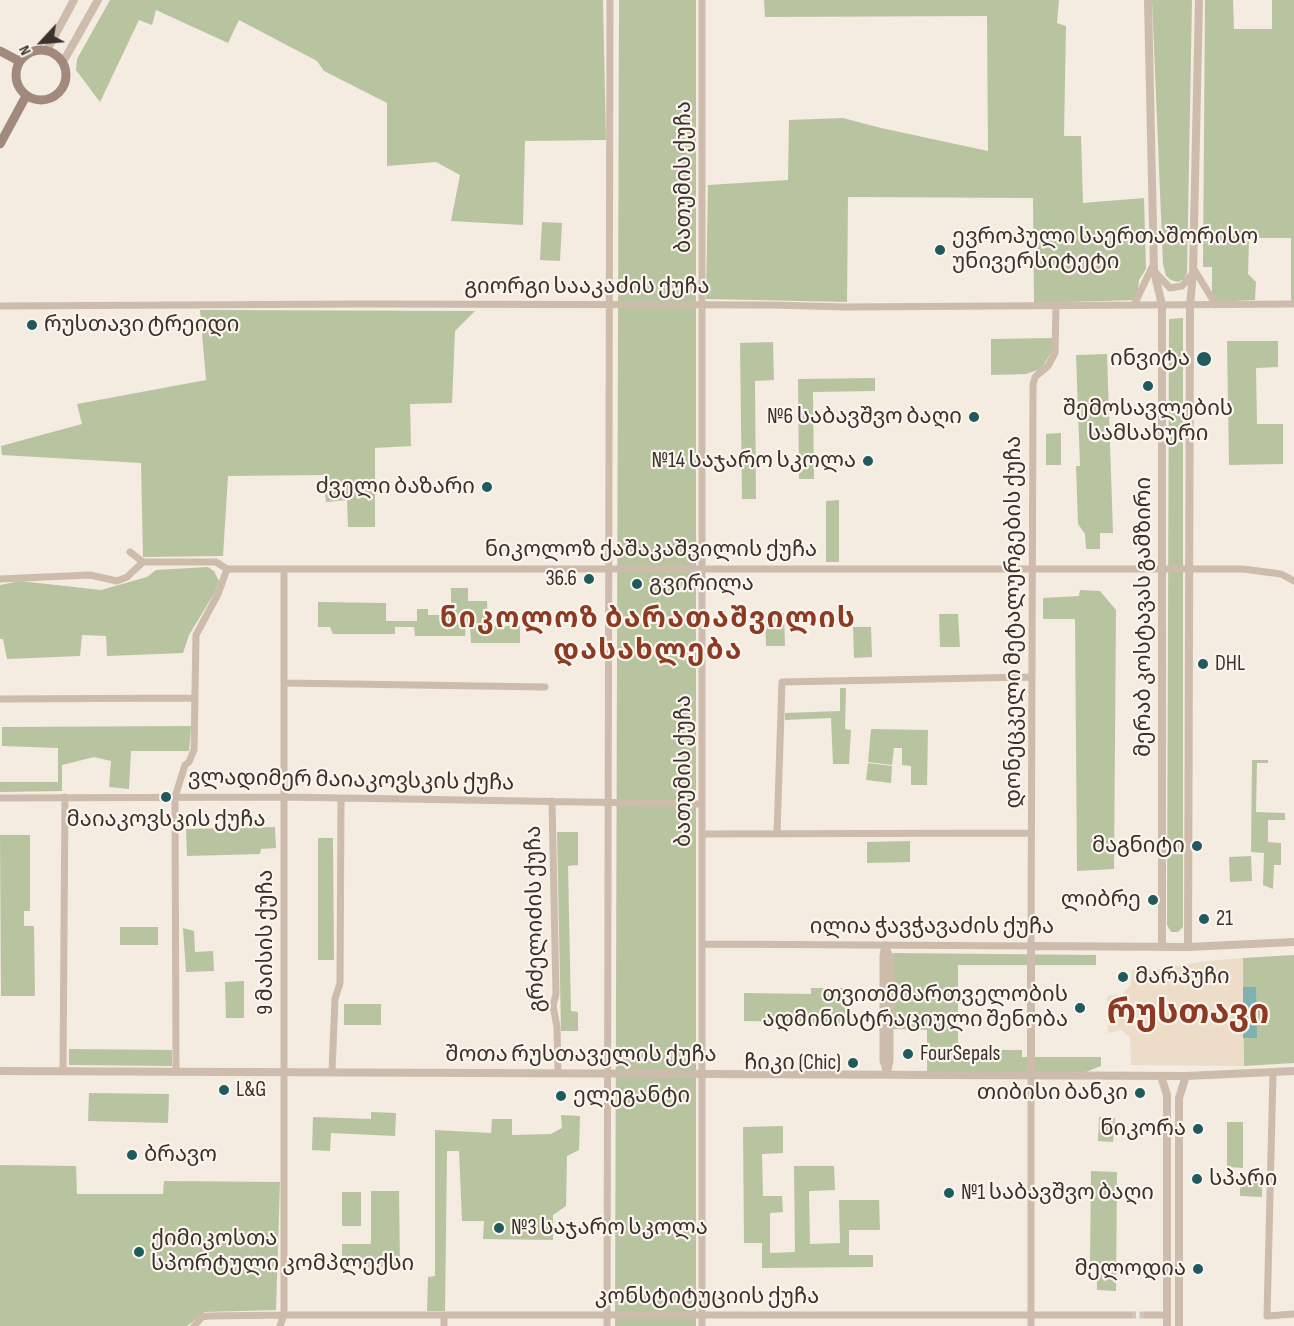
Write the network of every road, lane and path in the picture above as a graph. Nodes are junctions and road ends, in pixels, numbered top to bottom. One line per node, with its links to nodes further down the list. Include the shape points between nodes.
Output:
1 (74, 0): 7 (street)
2 (98, 0): 10 (street)
3 (610, 0): 17 (street)
4 (702, 0): 18 (street, ბათუმის ქუჩა)
5 (1148, 0): 13 (street, მერაბ კოსტავას გამზირი)
6 (1199, 0): 14 (street, მერაბ კოსტავას გამზირი)
7 (47, 50): 9 (main road, via 34,51); 10 (main road)
8 (0, 51): 9 (main road)
9 (19, 61): 11 (main road, via 15,77)
10 (63, 62): 11 (main road, via 66,78 58,95 41,101)
11 (26, 96): 12 (main road)
12 (0, 144)
13 (1154, 267): 14 (street, via 1170,288 1182,286); 19 (street); 20 (street, მერაბ კოსტავას გამზირი)
14 (1193, 270): 15 (street); 21 (street, მერაბ კოსტავას გამზირი)
15 (1216, 304): 16 (street, გიორგი სააკაძის ქუჩა); 21 (street, გიორგი სააკაძის ქუჩა)
16 (1294, 304)
17 (609, 305): 18 (street, გიორგი სააკაძის ქუჩა); 22 (street, გიორგი სააკაძის ქუჩა); 26 (street)
18 (702, 305): 23 (street, გიორგი სააკაძის ქუჩა); 27 (street, ბათუმის ქუჩა)
19 (1134, 305): 20 (street, გიორგი სააკაძის ქუჩა); 23 (street, გიორგი სააკაძის ქუჩა)
20 (1162, 305): 21 (street, გიორგი სააკაძის ქუჩა); 31 (street, მერაბ კოსტავას გამზირი)
21 (1190, 305): 32 (street, მერაბ კოსტავას გამზირი)
22 (0, 306)
23 (1056, 306): 30 (street, დონეცკელი მეტალურგების ქუჩა, via 1055,353 1033,385)
24 (130, 552): 25 (street)
25 (142, 562): 28 (street, ნიკოლოზ ქაშაკაშვილის ქუჩა, via 216,562); 33 (street, via 117,581 90,575)
26 (609, 568): 27 (street, ნიკოლოზ ქაშაკაშვილის ქუჩა); 29 (street, ნიკოლოზ ქაშაკაშვილის ქუჩა); 46 (street)
27 (702, 568): 30 (street, ნიკოლოზ ქაშაკაშვილის ქუჩა); 47 (street, ბათუმის ქუჩა)
28 (227, 569): 29 (street, ნიკოლოზ ქაშაკაშვილის ქუჩა); 38 (street, via 196,635)
29 (284, 569): 36 (street, 9 მაისის ქუჩა)
30 (1031, 569): 31 (street, ნიკოლოზ ქაშაკაშვილის ქუჩა); 35 (street, დონეცკელი მეტალურგების ქუჩა)
31 (1162, 569): 32 (street, ნიკოლოზ ქაშაკაშვილის ქუჩა); 55 (street, მერაბ კოსტავას გამზირი)
32 (1189, 569): 34 (street, ნიკოლოზ ქაშაკაშვილის ქუჩა, via 1243,569 1281,574); 56 (street, მერაბ კოსტავას გამზირი)
33 (0, 579)
34 (1294, 581)
35 (1031, 677): 48 (street, დონეცკელი მეტალურგების ქუჩა); 50 (street, via 782,682)
36 (284, 683): 37 (street); 42 (street, 9 მაისის ქუჩა)
37 (545, 687)
38 (195, 698): 39 (street); 41 (street, via 194,750 185,765)
39 (0, 699)
40 (65, 797): 41 (street, ვლადიმერ მაიაკოვსკის ქუჩა); 43 (street, ვლადიმერ მაიაკოვსკის ქუჩა); 58 (street)
41 (176, 797): 42 (street, ვლადიმერ მაიაკოვსკის ქუჩა); 60 (street)
42 (284, 797): 44 (street, ვლადიმერ მაიაკოვსკის ქუჩა); 61 (street, 9 მაისის ქუჩა)
43 (0, 798)
44 (341, 798): 45 (street, ვლადიმერ მაიაკოვსკის ქუჩა); 62 (street, via 340,983 335,999)
45 (552, 801): 46 (street, ვლადიმერ მაიაკოვსკის ქუჩა); 63 (street, გრძელიძის ქუჩა, via 556,994 553,1006)
46 (608, 801): 47 (street, ვლადიმერ მაიაკოვსკის ქუჩა); 64 (street)
47 (702, 804): 49 (street, ბათუმის ქუჩა)
48 (1031, 833): 50 (street); 54 (street, დონეცკელი მეტალურგების ქუჩა)
49 (702, 834): 50 (street); 52 (street, ბათუმის ქუჩა)
50 (777, 834)
51 (1294, 942): 56 (street, ილია ჭავჭავაძის ქუჩა)
52 (702, 944): 53 (street, ილია ჭავჭავაძის ქუჩა); 66 (street, ბათუმის ქუჩა)
53 (885, 945): 54 (street, ილია ჭავჭავაძის ქუჩა); 67 (street, via 882,1060)
54 (1031, 946): 55 (street, ილია ჭავჭავაძის ქუჩა); 68 (street)
55 (1162, 946): 56 (street, ილია ჭავჭავაძის ქუჩა)
56 (1188, 947)
57 (0, 1071): 58 (street, შოთა რუსთაველის ქუჩა)
58 (63, 1071): 60 (street, შოთა რუსთაველის ქუჩა)
59 (1294, 1071): 65 (street, შოთა რუსთაველის ქუჩა)
60 (176, 1072): 61 (street, შოთა რუსთაველის ქუჩა)
61 (284, 1072): 62 (street, შოთა რუსთაველის ქუჩა); 72 (street, 9 მაისის ქუჩა)
62 (332, 1072): 63 (street, შოთა რუსთაველის ქუჩა)
63 (558, 1073): 64 (street, შოთა რუსთაველის ქუჩა)
64 (607, 1073): 66 (street, შოთა რუსთაველის ქუჩა); 74 (street)
65 (1273, 1073): 70 (street, შოთა რუსთაველის ქუჩა); 71 (street, via 1267,1316)
66 (702, 1074): 67 (street, შოთა რუსთაველის ქუჩა); 75 (street, ბათუმის ქუჩა)
67 (887, 1074): 68 (street, შოთა რუსთაველის ქუჩა)
68 (1031, 1074): 69 (street, შოთა რუსთაველის ქუჩა); 76 (street)
69 (1161, 1076): 70 (street, შოთა რუსთაველის ქუჩა); 79 (street, via 1167,1095)
70 (1186, 1076): 87 (street, via 1179,1098)
71 (1294, 1314)
72 (284, 1315): 73 (street, კონსტიტუციის ქუჩა); 80 (street, კონსტიტუციის ქუჩა, via 209,1316 202,1317); 81 (street)
73 (444, 1315): 74 (street, კონსტიტუციის ქუჩა); 82 (street)
74 (607, 1315): 75 (street, კონსტიტუციის ქუჩა); 83 (street)
75 (702, 1315): 76 (street, კონსტიტუციის ქუჩა); 84 (street, ბათუმის ქუჩა)
76 (1031, 1315): 77 (street, კონსტიტუციის ქუჩა); 85 (street)
77 (1129, 1315)
78 (1147, 1315): 79 (street)
79 (1167, 1315): 86 (street)
80 (194, 1326)
81 (280, 1326)
82 (444, 1326)
83 (607, 1326)
84 (702, 1326)
85 (1031, 1326)
86 (1167, 1326)
87 (1179, 1326)

